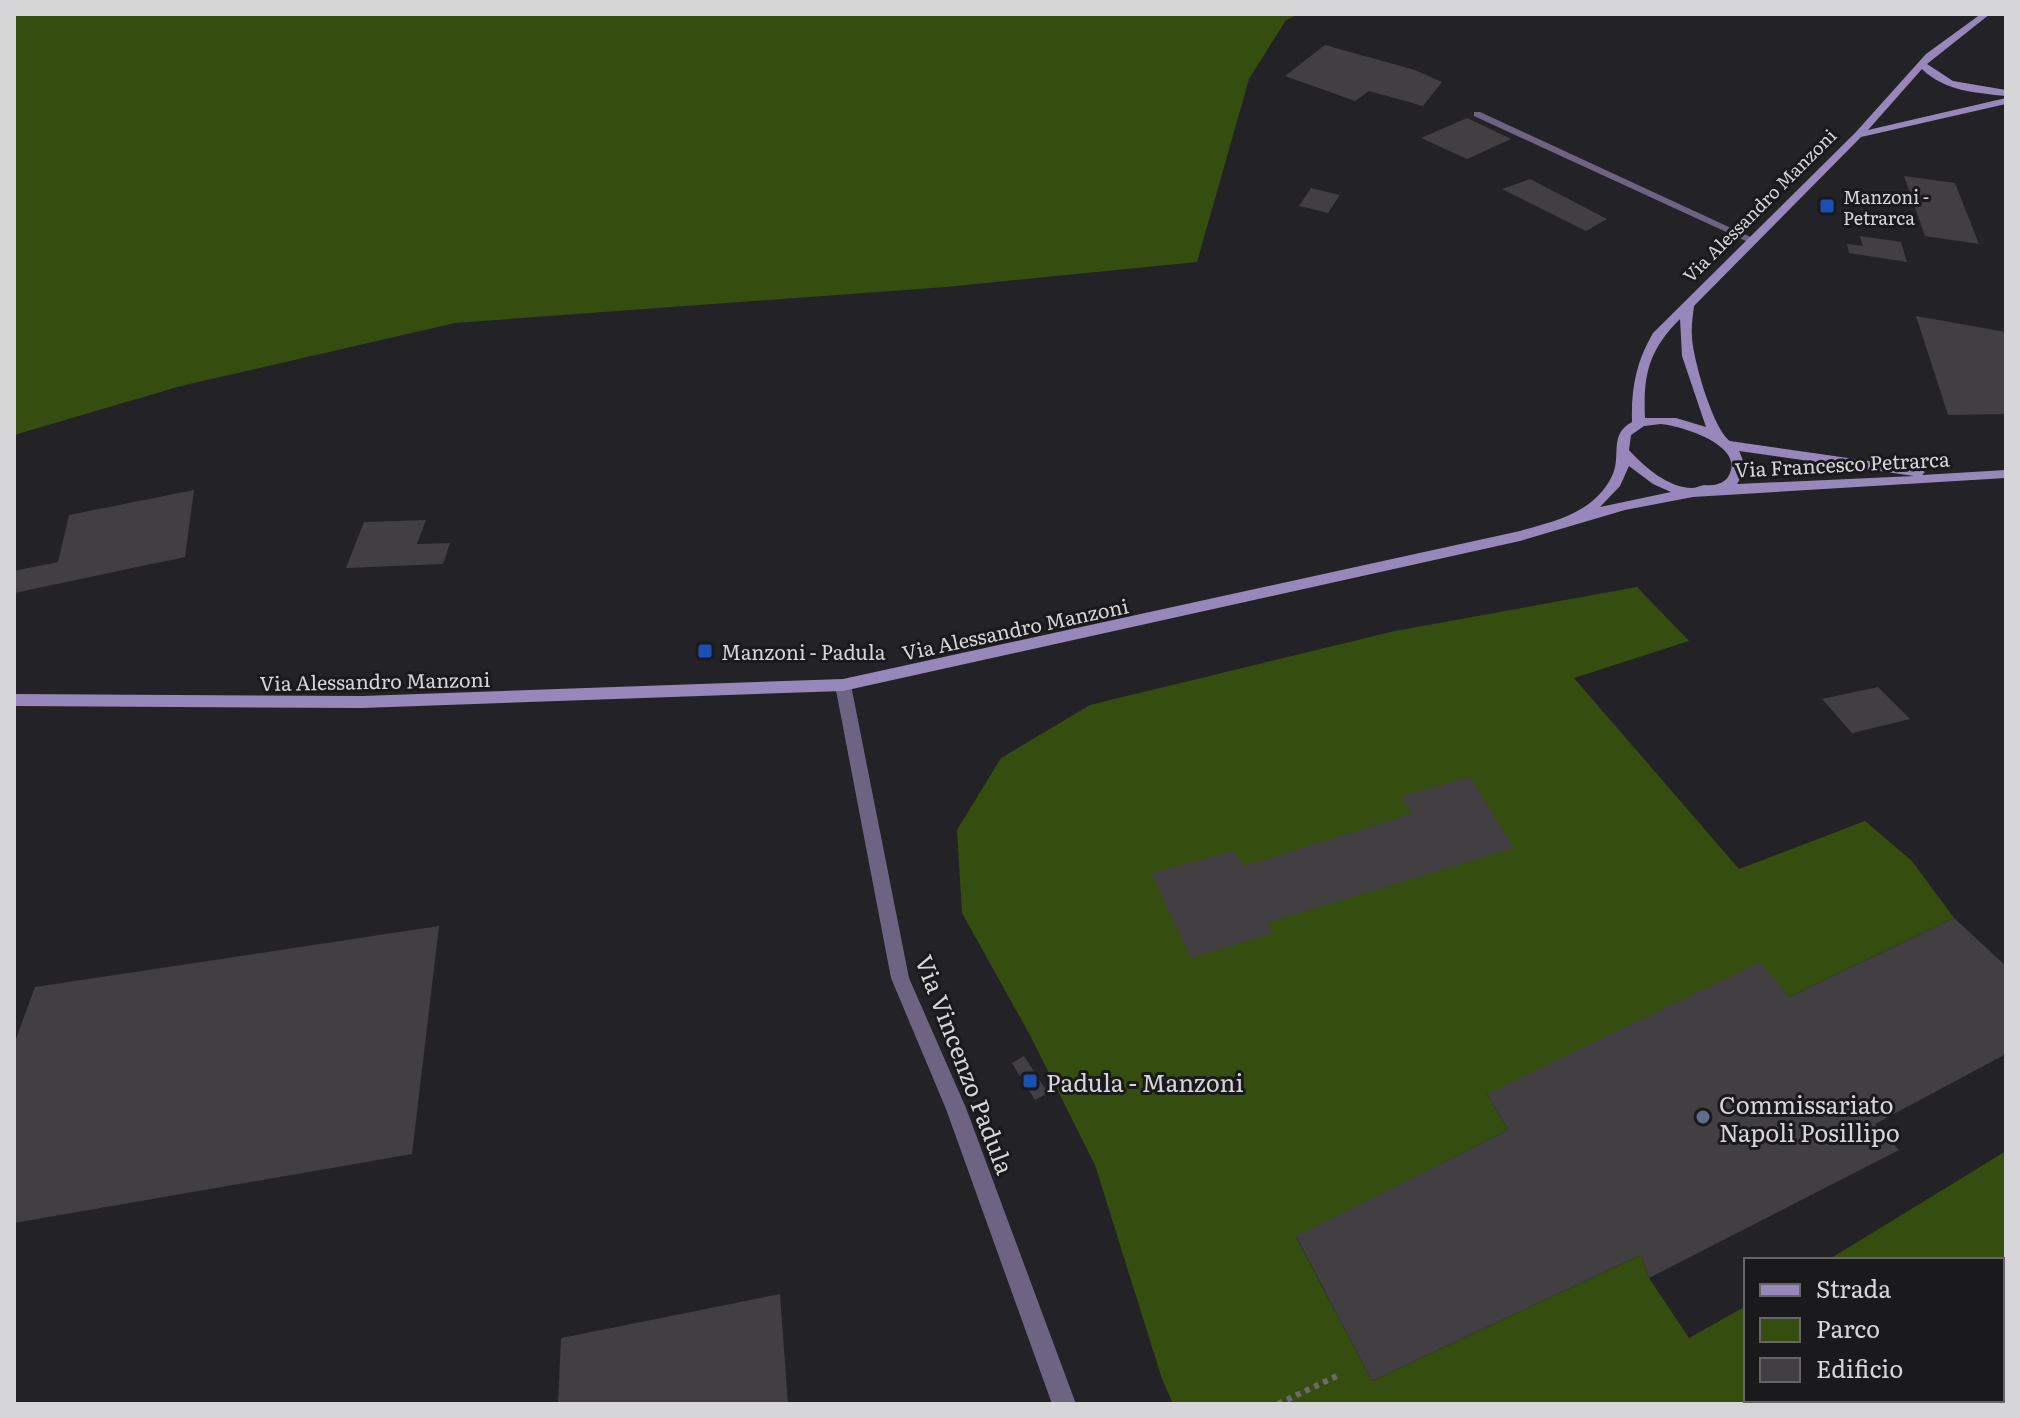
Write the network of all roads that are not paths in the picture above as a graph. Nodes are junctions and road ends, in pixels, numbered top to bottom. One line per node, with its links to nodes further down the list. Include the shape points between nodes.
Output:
1 (1986, 14): 2 (street, Via Alessandro Manzoni)
2 (1922, 64): 3 (street, via 1950,84); 6 (street, Via Alessandro Manzoni)
3 (2006, 93)
4 (2006, 101): 6 (street, Via Alessandro Manzoni)
5 (1477, 114): 7 (street)
6 (1858, 135): 7 (street, Via Alessandro Manzoni)
7 (1752, 240): 8 (street, Via Alessandro Manzoni)
8 (1688, 304): 9 (street, Via Alessandro Manzoni, via 1657,336 1640,367); 10 (street, Via Alessandro Manzoni, via 1685,338)
9 (1639, 423): 10 (street, Via Francesco Petrarca, via 1679,422); 11 (street, Via Alessandro Manzoni, via 1627,430)
10 (1720, 441): 13 (street, Via Francesco Petrarca, via 1881,469); 14 (street, Via Alessandro Manzoni, via 1737,460 1737,473 1730,483)
11 (1623, 452): 14 (street, via 1656,482); 15 (street, Via Alessandro Manzoni, via 1615,482)
12 (2006, 474): 13 (street, Via Francesco Petrarca)
13 (1968, 476): 14 (street, Via Francesco Petrarca)
14 (1711, 490): 15 (street, Via Alessandro Manzoni)
15 (1581, 517): 16 (street, Via Alessandro Manzoni, via 1520,536)
16 (843, 685): 17 (street, Via Alessandro Manzoni, via 362,702); 18 (street, Via Vincenzo Padula, via 900,978 956,1108)
17 (14, 700)
18 (1064, 1404)

